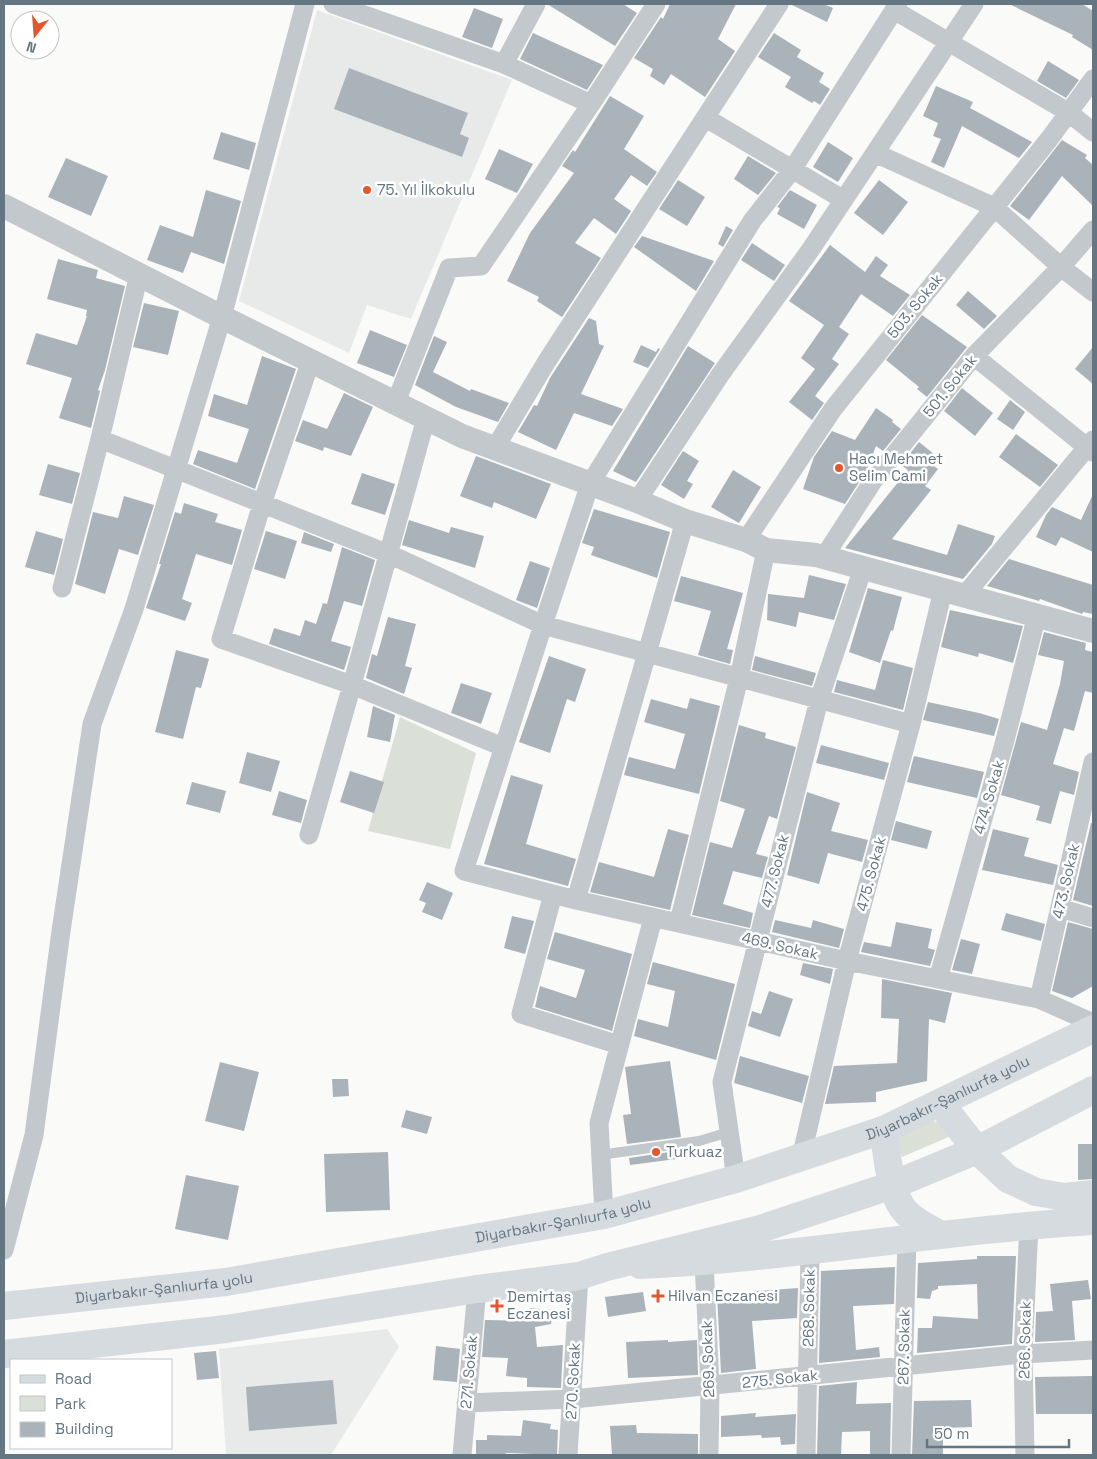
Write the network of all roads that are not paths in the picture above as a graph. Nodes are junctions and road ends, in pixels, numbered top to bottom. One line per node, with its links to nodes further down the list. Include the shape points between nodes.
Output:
1 (305, 4): 24 (street)
2 (333, 4): 9 (street)
3 (536, 4): 9 (street)
4 (656, 4): 11 (street)
5 (779, 4): 13 (street)
6 (974, 4): 8 (street)
7 (896, 7): 8 (street); 16 (street)
8 (950, 43): 12 (street); 15 (street)
9 (504, 64): 11 (street)
10 (1093, 79): 12 (street, 503. Sokak)
11 (591, 104): 27 (street, via 482,266 449,268)
12 (1068, 112): 14 (street); 19 (street, 503. Sokak)
13 (706, 118): 16 (street); 31 (street, via 547,361)
14 (1093, 132)
15 (875, 154): 17 (street); 19 (street)
16 (792, 170): 17 (street); 33 (street, via 752,221)
17 (844, 200): 34 (street)
18 (4, 206): 22 (street)
19 (994, 207): 21 (street); 37 (street, 503. Sokak, via 833,409)
20 (1093, 230): 21 (street, 501. Sokak)
21 (1061, 267): 23 (street); 25 (street, 501. Sokak)
22 (140, 274): 24 (street); 29 (street)
23 (1093, 292)
24 (222, 317): 26 (street); 32 (street)
25 (974, 356): 30 (street); 39 (street, 501. Sokak, via 873,481)
26 (310, 360): 27 (street); 35 (street)
27 (396, 402): 28 (street)
28 (426, 418): 31 (street); 38 (street)
29 (100, 439): 32 (street); 41 (street)
30 (1091, 447): 42 (street)
31 (495, 448): 33 (street)
32 (176, 470): 35 (street); 83 (street, via 134,609 92,724 34,1135)
33 (590, 484): 34 (street); 44 (street)
34 (637, 501): 36 (street)
35 (262, 504): 38 (street); 48 (street, via 221,639)
36 (685, 521): 37 (street); 46 (street)
37 (756, 545): 39 (street); 47 (street)
38 (389, 554): 44 (street); 48 (street)
39 (824, 557): 40 (street)
40 (862, 568): 42 (street); 49 (street, 477. Sokak)
41 (62, 588)
42 (954, 593): 43 (street); 50 (street, 475. Sokak)
43 (1037, 616): 45 (street); 63 (street, 474. Sokak)
44 (543, 625): 46 (street); 51 (street)
45 (1093, 631)
46 (647, 654): 47 (street); 56 (street)
47 (739, 678): 49 (street); 60 (street)
48 (352, 685): 51 (street); 54 (street)
49 (820, 700): 50 (street); 61 (street, 477. Sokak)
50 (911, 724): 62 (street, 475. Sokak)
51 (503, 747): 55 (street, 469. Sokak, via 464,871)
52 (1093, 762): 53 (street, 473. Sokak)
53 (1091, 782): 57 (street, 473. Sokak)
54 (309, 835)
55 (553, 894): 56 (street, 469. Sokak); 67 (street, via 521,1014)
56 (576, 900): 58 (street, 469. Sokak)
57 (1060, 908): 59 (street); 64 (street, 473. Sokak)
58 (653, 918): 60 (street, 469. Sokak); 67 (street)
59 (1093, 918)
60 (679, 922): 61 (street, 469. Sokak)
61 (757, 941): 62 (street, 469. Sokak); 71 (street, 477. Sokak, via 722,1082)
62 (847, 961): 63 (street, 469. Sokak); 74 (street, 475. Sokak)
63 (938, 979): 64 (street, 469. Sokak)
64 (1039, 1000): 65 (street, 469. Sokak)
65 (1093, 1023)
66 (1093, 1030): 69 (main road, Diyarbakır-Şanlıurfa yolu)
67 (619, 1046): 73 (street, via 599,1123)
68 (1093, 1090): 72 (main road)
69 (940, 1103): 70 (main road, Diyarbakır-Şanlıurfa yolu); 72 (main road)
70 (883, 1130): 74 (main road, Diyarbakır-Şanlıurfa yolu); 76 (main road)
71 (729, 1132): 73 (lane, via 700,1140); 75 (street, 477. Sokak)
72 (977, 1150): 76 (main road); 77 (main road, via 1008,1179 1036,1192 1064,1197)
73 (600, 1155): 78 (street)
74 (801, 1158): 75 (main road, Diyarbakır-Şanlıurfa yolu)
75 (736, 1179): 78 (main road, Diyarbakır-Şanlıurfa yolu)
76 (893, 1185): 81 (main road, via 904,1209 917,1222); 86 (main road, via 760,1229)
77 (1093, 1194)
78 (604, 1216): 89 (main road, Diyarbakır-Şanlıurfa yolu, via 226,1282)
79 (1093, 1221): 80 (main road)
80 (1029, 1224): 81 (main road); 92 (street, 266. Sokak)
81 (939, 1234): 82 (main road)
82 (907, 1238): 84 (main road); 93 (street, 267. Sokak)
83 (4, 1250)
84 (810, 1251): 85 (main road); 94 (street, 268. Sokak)
85 (704, 1262): 86 (main road); 95 (street, 269. Sokak)
86 (607, 1267): 87 (main road)
87 (579, 1276): 88 (main road); 96 (street, 270. Sokak)
88 (477, 1289): 91 (main road, via 226,1329); 97 (street, 271. Sokak)
89 (4, 1306)
90 (1093, 1350): 92 (street, 275. Sokak)
91 (4, 1354)
92 (1023, 1354): 93 (street, 275. Sokak); 103 (street, 266. Sokak)
93 (904, 1367): 94 (street, 275. Sokak); 102 (street, 267. Sokak)
94 (808, 1377): 95 (street, 275. Sokak); 101 (street, 268. Sokak)
95 (710, 1386): 96 (street, 275. Sokak); 100 (street, 269. Sokak)
96 (572, 1399): 97 (street, 275. Sokak); 99 (street, 270. Sokak)
97 (466, 1403): 98 (street, 271. Sokak)
98 (462, 1455)
99 (568, 1455)
100 (709, 1455)
101 (806, 1455)
102 (901, 1455)
103 (1025, 1455)

